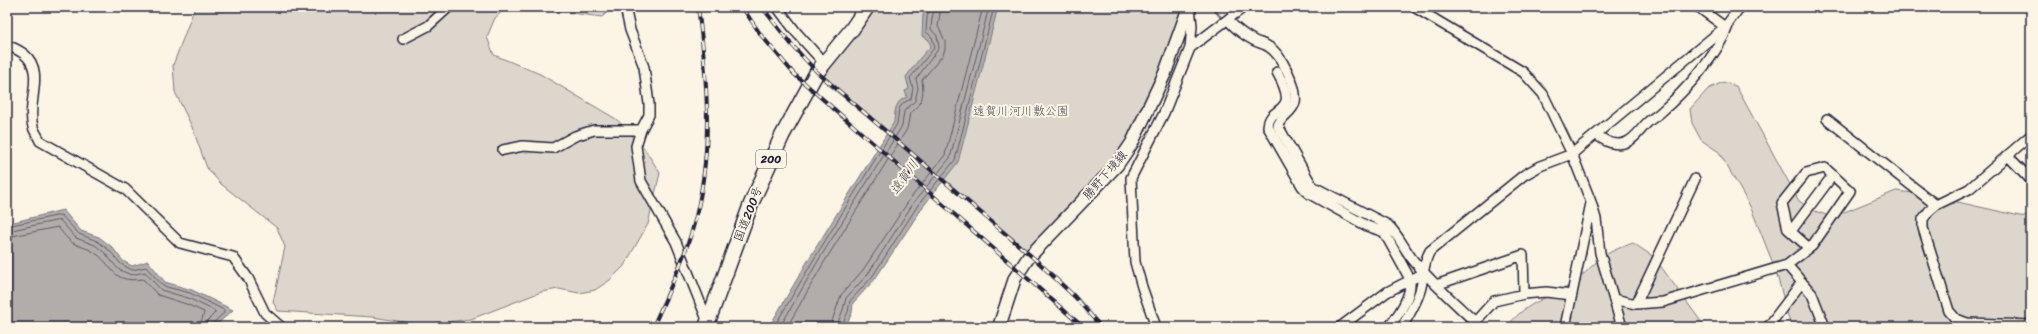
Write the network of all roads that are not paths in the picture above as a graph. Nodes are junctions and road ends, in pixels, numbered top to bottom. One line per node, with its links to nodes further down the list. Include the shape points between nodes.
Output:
1 (449, 7): 12 (street, via 428,26)
2 (625, 7): 19 (street, via 646,77 649,115)
3 (777, 7): 15 (street)
4 (867, 7): 15 (highway, 国道200号 / 200)
5 (1190, 7): 14 (street); 46 (main road, 勝野下境線, via 1165,73 1132,143 1117,165 1028,258 1015,278)
6 (1244, 7): 10 (street)
7 (1414, 7): 23 (street, via 1523,72 1534,82 1553,110)
8 (1698, 7): 11 (street)
9 (1740, 7): 11 (street)
10 (1225, 22): 14 (street); 17 (street, via 1273,50)
11 (1727, 26): 20 (street); 20 (street, via 1723,40 1700,70 1669,106 1649,121 1634,137 1626,143 1617,144 1608,142)
12 (403, 39)
13 (7, 46): 45 (street, via 18,49 30,59 35,69 32,114 33,127 40,141 125,189 180,243 233,257 248,278 265,313)
14 (1190, 48): 47 (street, via 1164,113 1131,178 1135,262)
15 (824, 63): 41 (highway, 国道200号 / 200, via 816,72 782,136 751,204)
16 (1277, 72): 17 (street)
17 (1287, 81): 33 (street, via 1295,91 1294,107 1278,126 1312,186 1388,225); 34 (street, via 1285,105 1270,119 1268,127 1302,186 1308,193 1360,222 1384,232)
18 (1827, 119): 29 (street)
19 (641, 130): 22 (street, via 594,130 575,136 553,148 523,146); 41 (street, via 636,146 641,181 676,242)
20 (1596, 134): 23 (street)
21 (2031, 135): 24 (street)
22 (503, 150)
23 (1572, 154): 28 (street); 33 (street, via 1524,175 1430,251 1425,260)
24 (2008, 156): 27 (street); 29 (street, via 1969,190)
25 (1833, 175): 30 (street); 30 (street, via 1825,168 1806,173 1782,203); 31 (street, via 1850,191)
26 (1695, 179): 40 (street)
27 (2031, 180)
28 (1591, 202): 38 (street); 39 (street, via 1600,253)
29 (1936, 205): 43 (street, via 1923,219 1924,237 1949,311 1956,319 1967,323)
30 (1790, 231): 31 (street)
31 (1809, 248): 32 (street)
32 (1787, 265): 35 (street); 40 (street, via 1663,302)
33 (1424, 273): 34 (street); 36 (street); 42 (street)
34 (1410, 279): 48 (street, via 1387,292); 49 (street, via 1411,286 1401,310)
35 (1802, 282): 44 (street, via 1812,294); 52 (street)
36 (1436, 285): 37 (street, via 1475,322 1494,301); 37 (street, via 1522,255)
37 (1524, 294): 38 (street, via 1546,292)
38 (1572, 295): 50 (street)
39 (1614, 299): 40 (street); 51 (street)
40 (1636, 304)
41 (707, 325)
42 (1406, 325)
43 (2031, 325)
44 (1824, 326)
45 (281, 327)
46 (999, 327)
47 (1156, 327)
48 (1340, 327)
49 (1389, 327)
50 (1565, 327)
51 (1622, 327)
52 (1768, 327)

